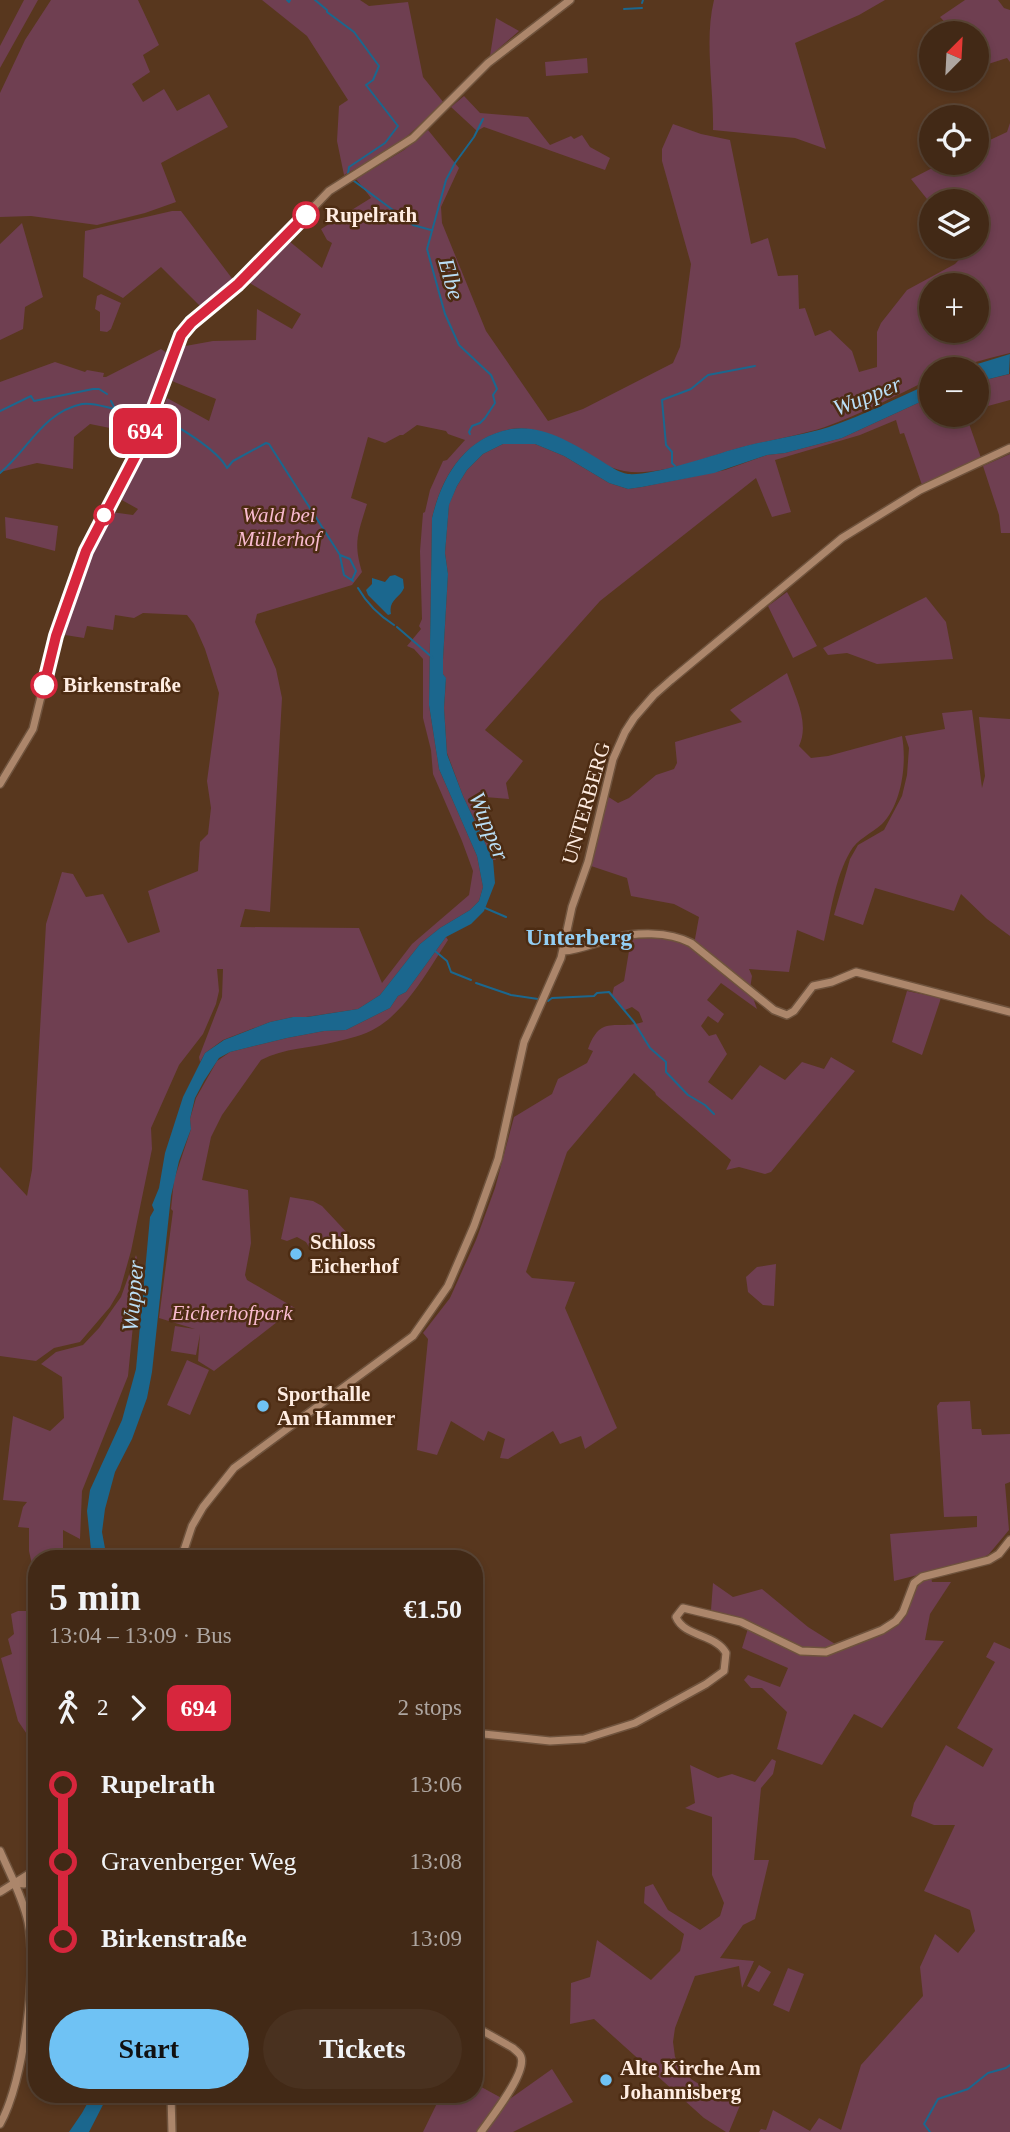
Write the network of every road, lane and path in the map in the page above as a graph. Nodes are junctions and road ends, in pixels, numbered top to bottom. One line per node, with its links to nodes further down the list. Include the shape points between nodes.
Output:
1 (570, 0): 3 (main road, via 488,63 413,138 324,196 238,284 186,328 137,453 86,551 63,614 33,729)
2 (1010, 449): 4 (main road, UNTERBERG, via 920,490 842,538 653,695 625,732 608,774)
3 (0, 784)
4 (563, 951): 5 (main road, via 613,938 677,936 774,1010 787,1015 809,989 856,972); 7 (main road, UNTERBERG, via 524,1042 498,1159 442,1296 413,1336 234,1468 203,1507)
5 (1010, 1012)
6 (1010, 1539): 8 (main road, via 989,1560 922,1577 914,1583 896,1621 826,1652 801,1651 741,1622 683,1608 676,1617 681,1626 716,1642 726,1653 724,1671 706,1684 635,1723 584,1739 550,1741)
7 (184, 1550)
8 (483, 1733)
9 (0, 1851): 12 (main road)
10 (28, 1874): 12 (main road)
11 (28, 1882): 12 (main road)
12 (14, 1883): 13 (main road); 14 (main road)
13 (0, 1892)
14 (28, 1928)
15 (28, 1996): 18 (main road, via 21,2063 12,2100)
16 (483, 2031): 20 (main road, via 521,2056 521,2068)
17 (171, 2103): 19 (main road)
18 (0, 2124)
19 (172, 2132)
20 (481, 2132)

